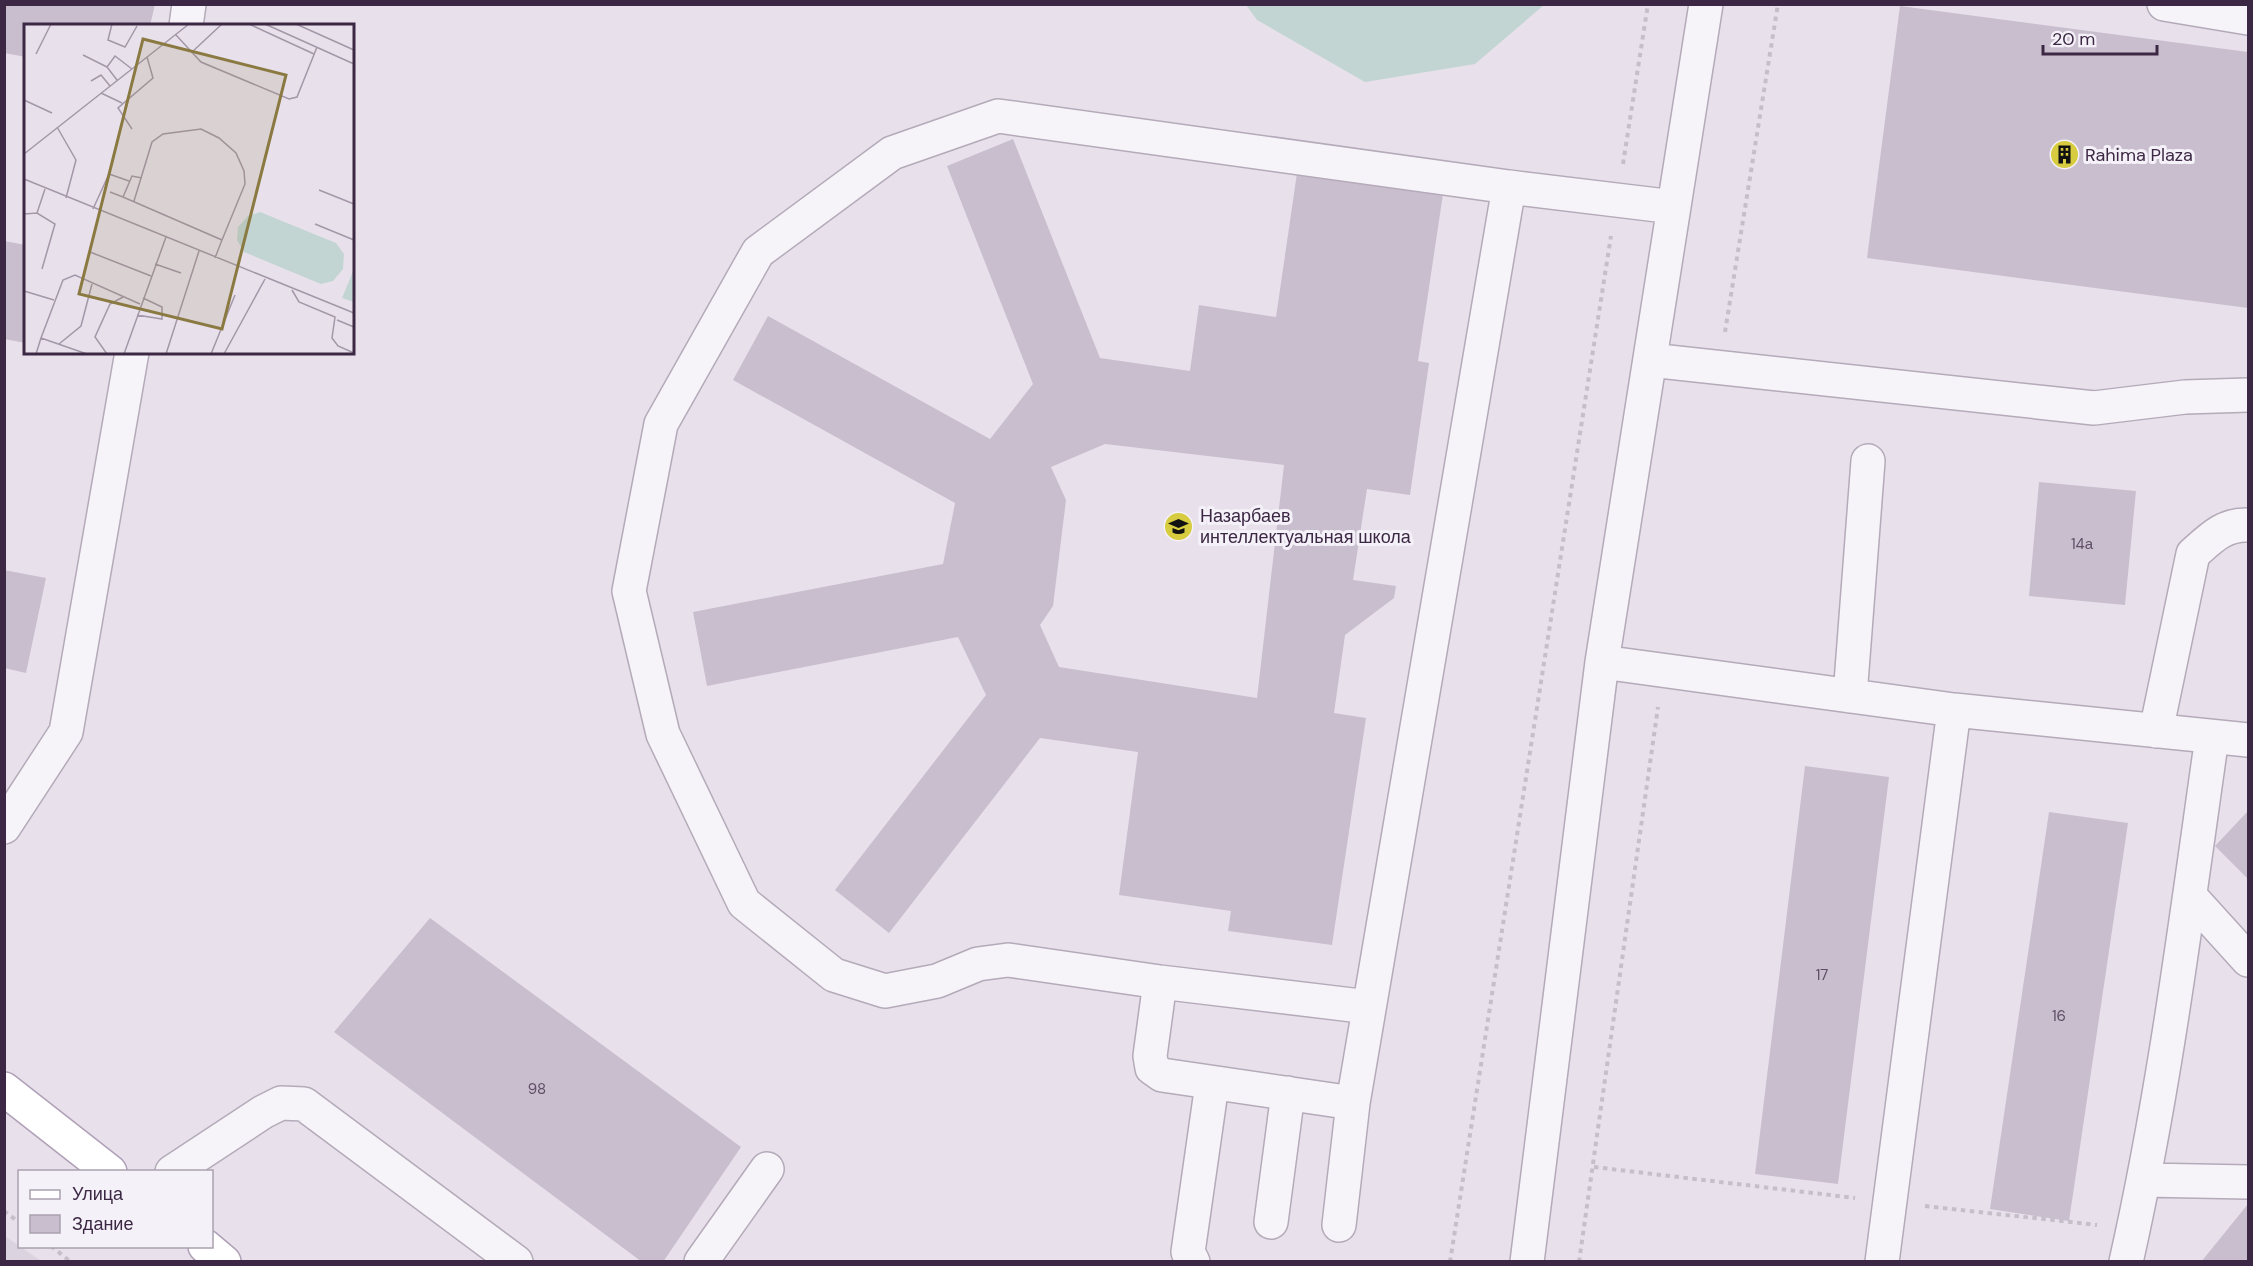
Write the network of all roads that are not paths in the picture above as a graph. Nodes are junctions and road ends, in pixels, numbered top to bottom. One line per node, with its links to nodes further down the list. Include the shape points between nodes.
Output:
1 (189, 4): 5 (street)
2 (1706, 4): 7 (street)
3 (2164, 4): 4 (street)
4 (2248, 18)
5 (186, 24)
6 (1509, 187): 7 (street); 22 (street, via 998,116 892,153 758,252 661,424 629,591 663,734 744,903 834,975 885,991 937,981 978,964 1008,960); 23 (street)
7 (1674, 207): 9 (street)
8 (132, 354): 19 (street, via 66,732)
9 (1650, 360): 10 (street, via 2094,408 2185,397); 13 (street)
10 (2248, 395)
11 (1868, 461): 14 (street)
12 (2248, 525): 16 (street, via 2234,524 2212,536 2193,554)
13 (1602, 662): 14 (street); 40 (street)
14 (1850, 696): 15 (street)
15 (1954, 710): 16 (street); 41 (street)
16 (2156, 731): 17 (street)
17 (2212, 737): 18 (street); 20 (street)
18 (2248, 740)
19 (4, 827)
20 (2190, 896): 21 (street); 31 (street)
21 (2248, 960)
22 (1160, 982): 23 (street); 24 (street, via 1150,1056 1152,1068 1162,1075)
23 (1369, 1007): 27 (street)
24 (1212, 1084): 26 (street); 39 (street, via 1188,1252)
25 (4, 1089): 29 (main road)
26 (1288, 1093): 27 (street); 33 (street)
27 (1353, 1103): 34 (street)
28 (767, 1169): 38 (street)
29 (107, 1170)
30 (175, 1170): 37 (street, via 263,1112 281,1103 304,1104)
31 (2145, 1180): 32 (street); 42 (street)
32 (2248, 1182)
33 (1271, 1222)
34 (1339, 1226)
35 (207, 1248): 36 (main road)
36 (224, 1262)
37 (516, 1262)
38 (701, 1262)
39 (1193, 1262)
40 (1527, 1262)
41 (1882, 1262)
42 (2126, 1262)

